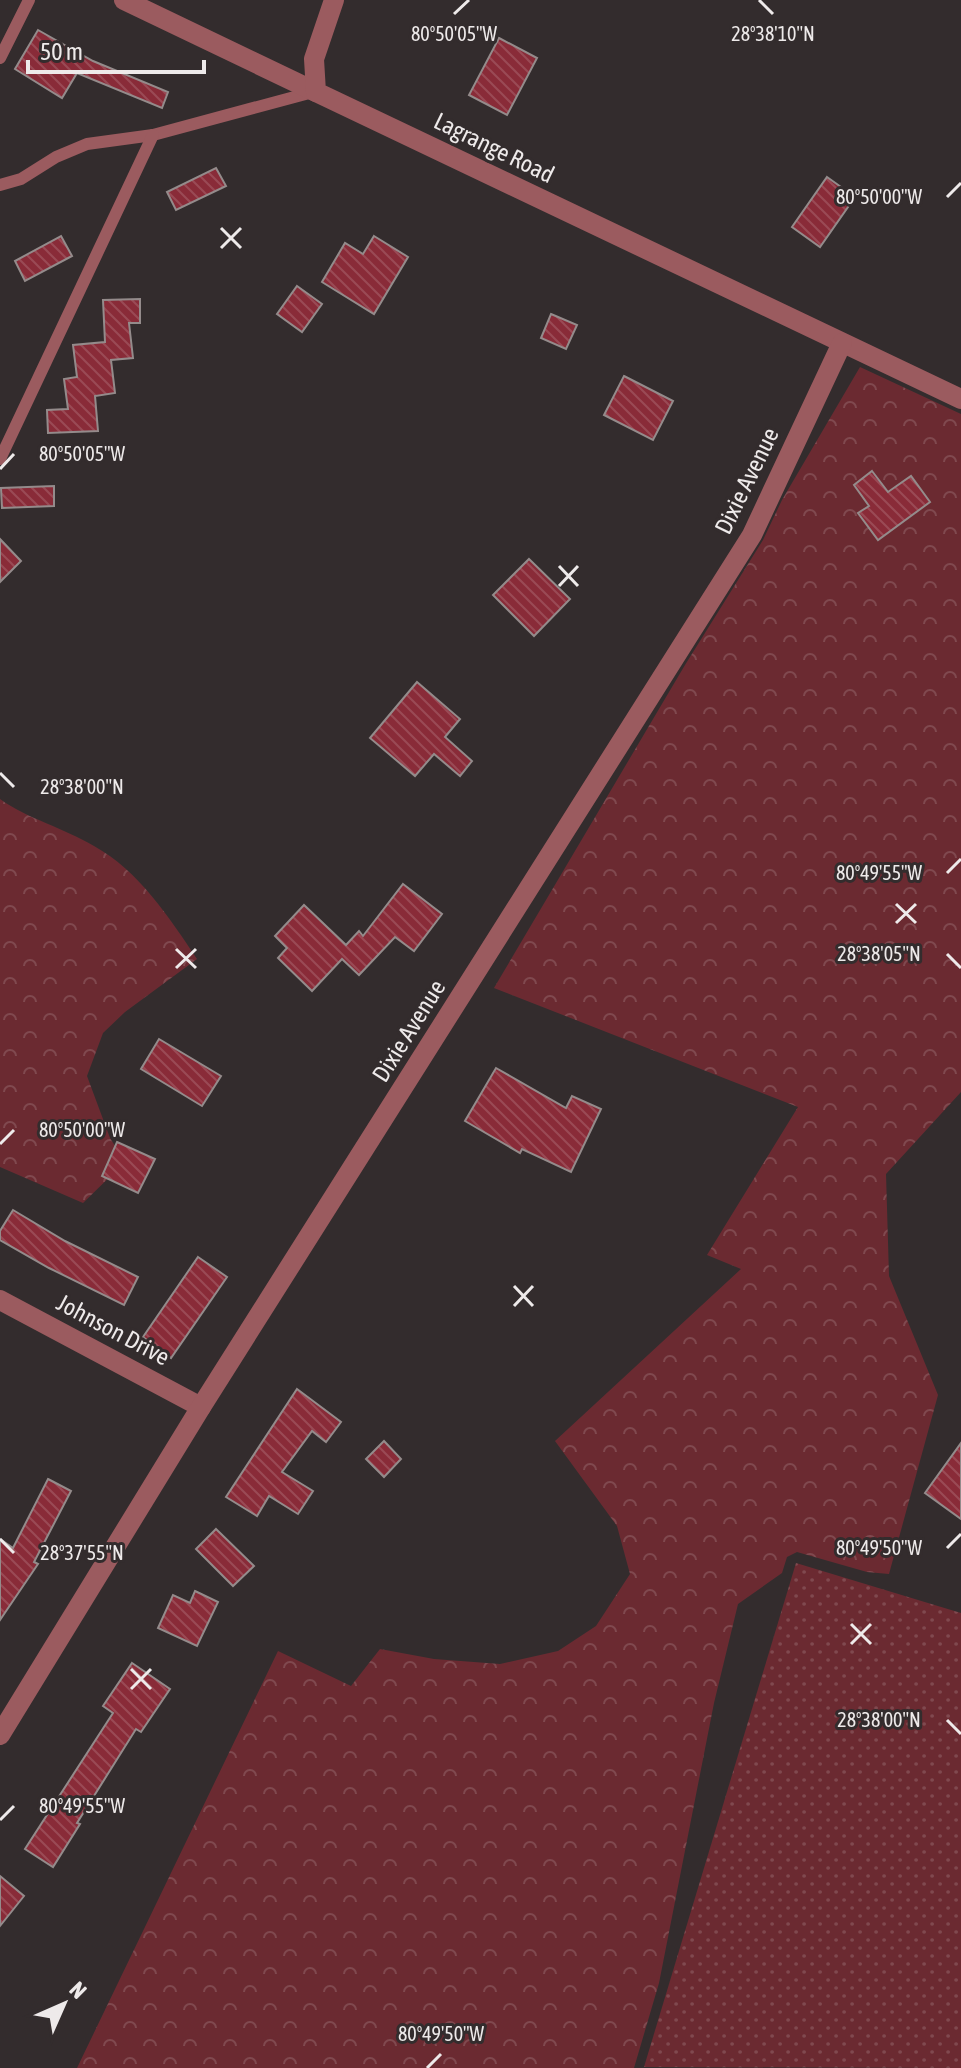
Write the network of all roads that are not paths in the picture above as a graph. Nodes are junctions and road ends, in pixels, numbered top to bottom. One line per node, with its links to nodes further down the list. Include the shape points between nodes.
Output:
1 (29, 0): 4 (lane)
2 (124, 0): 5 (street, Lagrange Road)
3 (334, 0): 5 (street, via 314,59)
4 (0, 58)
5 (316, 92): 6 (lane); 8 (street, Lagrange Road)
6 (153, 135): 7 (lane, via 87,144); 10 (lane)
7 (0, 185)
8 (842, 343): 9 (street, Lagrange Road); 12 (street, Dixie Avenue, via 752,535)
9 (961, 399)
10 (0, 459)
11 (0, 1300): 12 (street, Johnson Drive)
12 (201, 1407): 13 (street, Dixie Avenue)
13 (0, 1735)

